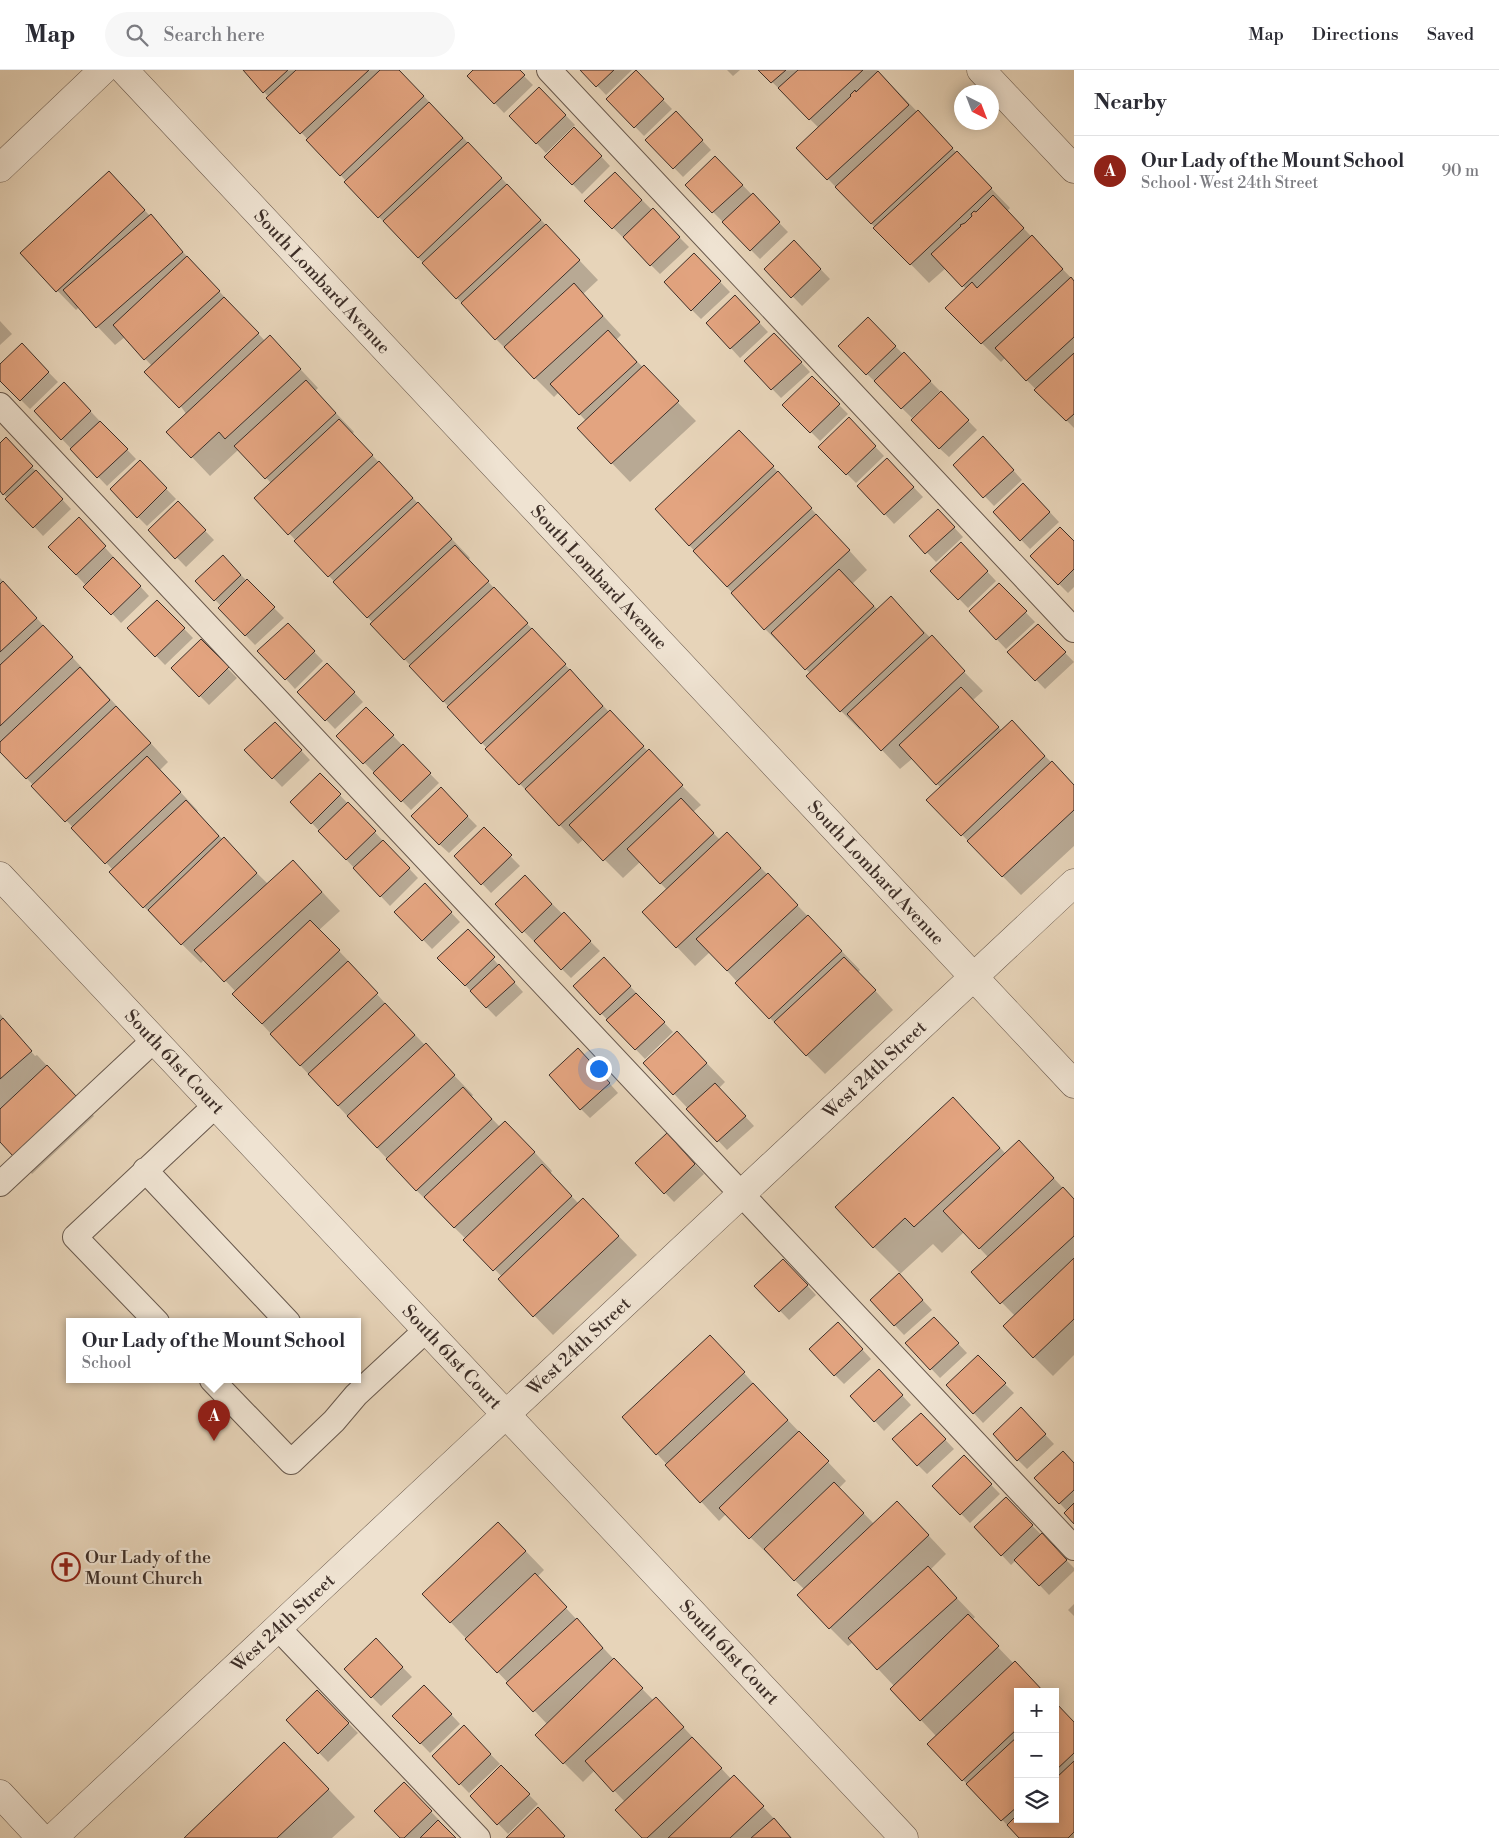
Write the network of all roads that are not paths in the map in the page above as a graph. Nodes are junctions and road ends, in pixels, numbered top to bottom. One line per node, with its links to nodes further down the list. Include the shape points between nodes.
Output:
1 (103, 70): 5 (street)
2 (124, 70): 11 (street, South Lombard Avenue)
3 (549, 70): 8 (lane)
4 (981, 70): 6 (street)
5 (0, 168)
6 (1074, 169)
7 (0, 405): 17 (lane)
8 (1074, 630)
9 (0, 876): 12 (street, South 61st Court)
10 (1074, 882): 11 (street, West 24th Street)
11 (974, 976): 13 (street, South Lombard Avenue); 17 (street, West 24th Street)
12 (154, 1040): 14 (street, South 61st Court); 16 (lane)
13 (1074, 1084)
14 (216, 1105): 15 (lane); 20 (street, South 61st Court)
15 (146, 1170): 18 (lane, via 75,1237); 19 (lane)
16 (0, 1184)
17 (741, 1194): 24 (street, West 24th Street); 25 (lane)
18 (153, 1318)
19 (284, 1318)
20 (426, 1330): 21 (lane); 24 (street, South 61st Court)
21 (361, 1378)
22 (215, 1383): 23 (lane, via 290,1462 334,1421)
23 (349, 1387)
24 (506, 1414): 26 (street, West 24th Street); 31 (street, South 61st Court)
25 (1074, 1548)
26 (278, 1628): 29 (street, West 24th Street); 30 (lane)
27 (0, 1794): 28 (street)
28 (41, 1838)
29 (53, 1838)
30 (478, 1838)
31 (904, 1838)

